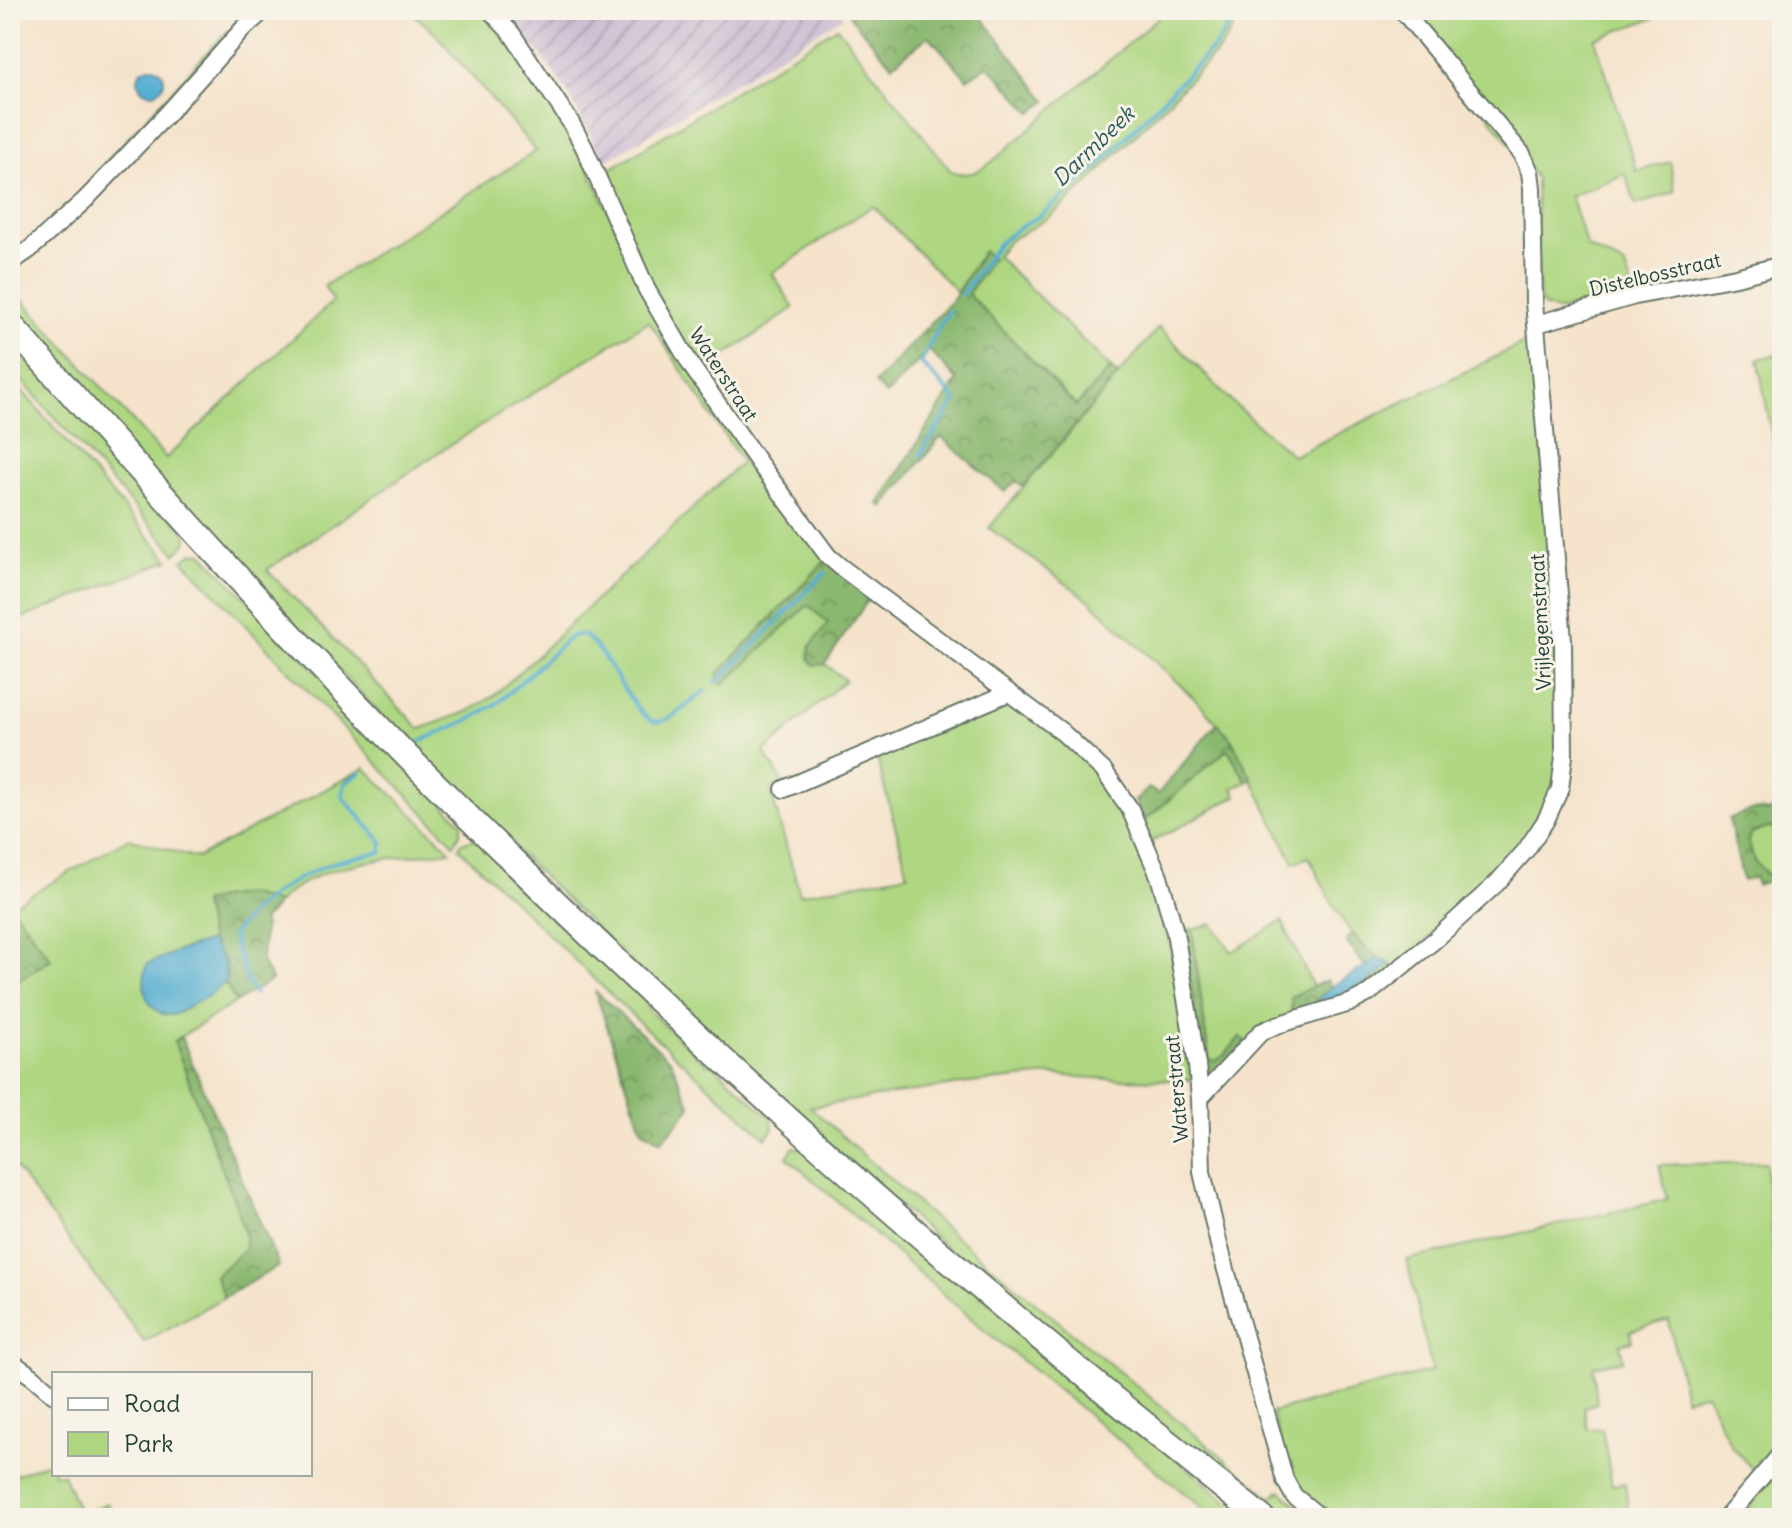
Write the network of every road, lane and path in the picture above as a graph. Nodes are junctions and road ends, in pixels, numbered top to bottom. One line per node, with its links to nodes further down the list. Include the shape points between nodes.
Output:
1 (264, 10): 4 (street, via 85,200)
2 (490, 10): 8 (street, Waterstraat, via 571,123 647,290 692,367 828,556)
3 (1402, 10): 7 (street, Vrijlegemstraat, via 1522,154 1530,172)
4 (10, 263)
5 (1782, 265): 7 (street, Distelbosstraat, via 1635,296)
6 (10, 324): 14 (main road, via 301,646 614,958 904,1223)
7 (1537, 324): 10 (street, Vrijlegemstraat, via 1563,640 1560,789 1526,850 1436,939 1369,993 1261,1032)
8 (1008, 693): 9 (street); 10 (street, Waterstraat, via 1104,771 1130,809 1159,876 1175,932)
9 (784, 789)
10 (1200, 1098): 15 (street, Waterstraat, via 1202,1172 1285,1480 1294,1496)
11 (10, 1361): 12 (street)
12 (52, 1393)
13 (1782, 1453): 16 (street)
14 (1262, 1518)
15 (1321, 1518)
16 (1726, 1518)

